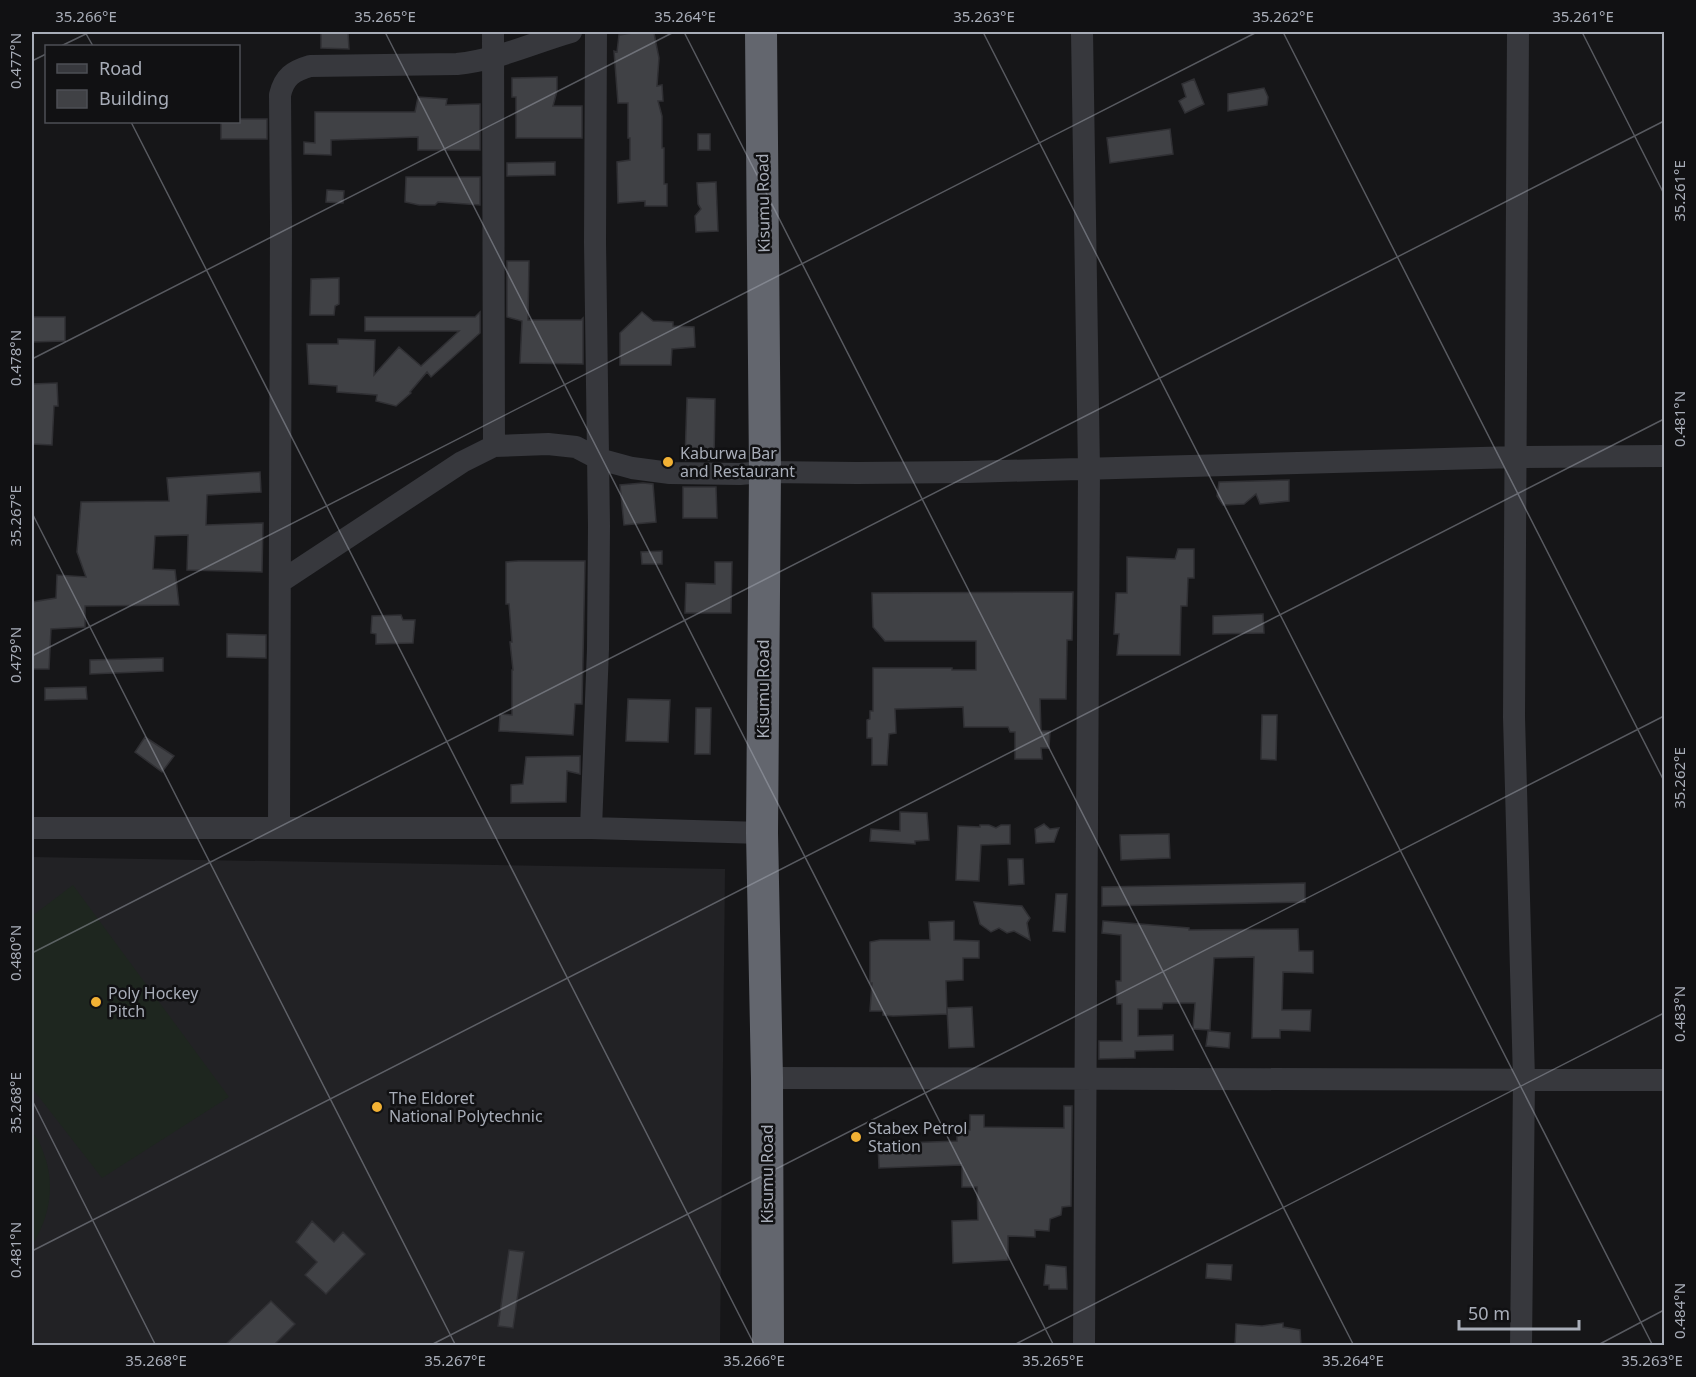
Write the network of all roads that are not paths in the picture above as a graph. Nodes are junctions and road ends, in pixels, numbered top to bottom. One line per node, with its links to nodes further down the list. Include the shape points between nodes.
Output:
1 (493, 32): 7 (street)
2 (571, 32): 7 (street)
3 (596, 32): 11 (street)
4 (761, 32): 13 (highway, Kisumu Road)
5 (1082, 32): 12 (street)
6 (1518, 32): 10 (street)
7 (494, 58): 8 (street); 14 (street, via 457,64 309,66 295,71 282,85)
8 (494, 446): 11 (street, via 562,445 576,447); 14 (street, via 462,462)
9 (1665, 456): 10 (street)
10 (1517, 458): 12 (street); 21 (street, via 1514,717)
11 (599, 459): 13 (street, via 670,473); 17 (street, via 598,649)
12 (1089, 470): 13 (street); 19 (street)
13 (765, 472): 18 (highway, Kisumu Road)
14 (280, 582): 15 (street)
15 (279, 827): 16 (street); 17 (street)
16 (32, 828)
17 (591, 828): 18 (street)
18 (762, 833): 20 (highway, Kisumu Road)
19 (1086, 1077): 20 (street); 21 (street); 24 (street)
20 (767, 1078): 23 (highway, Kisumu Road)
21 (1524, 1079): 22 (street); 25 (street)
22 (1665, 1080)
23 (768, 1346)
24 (1084, 1346)
25 (1521, 1346)

